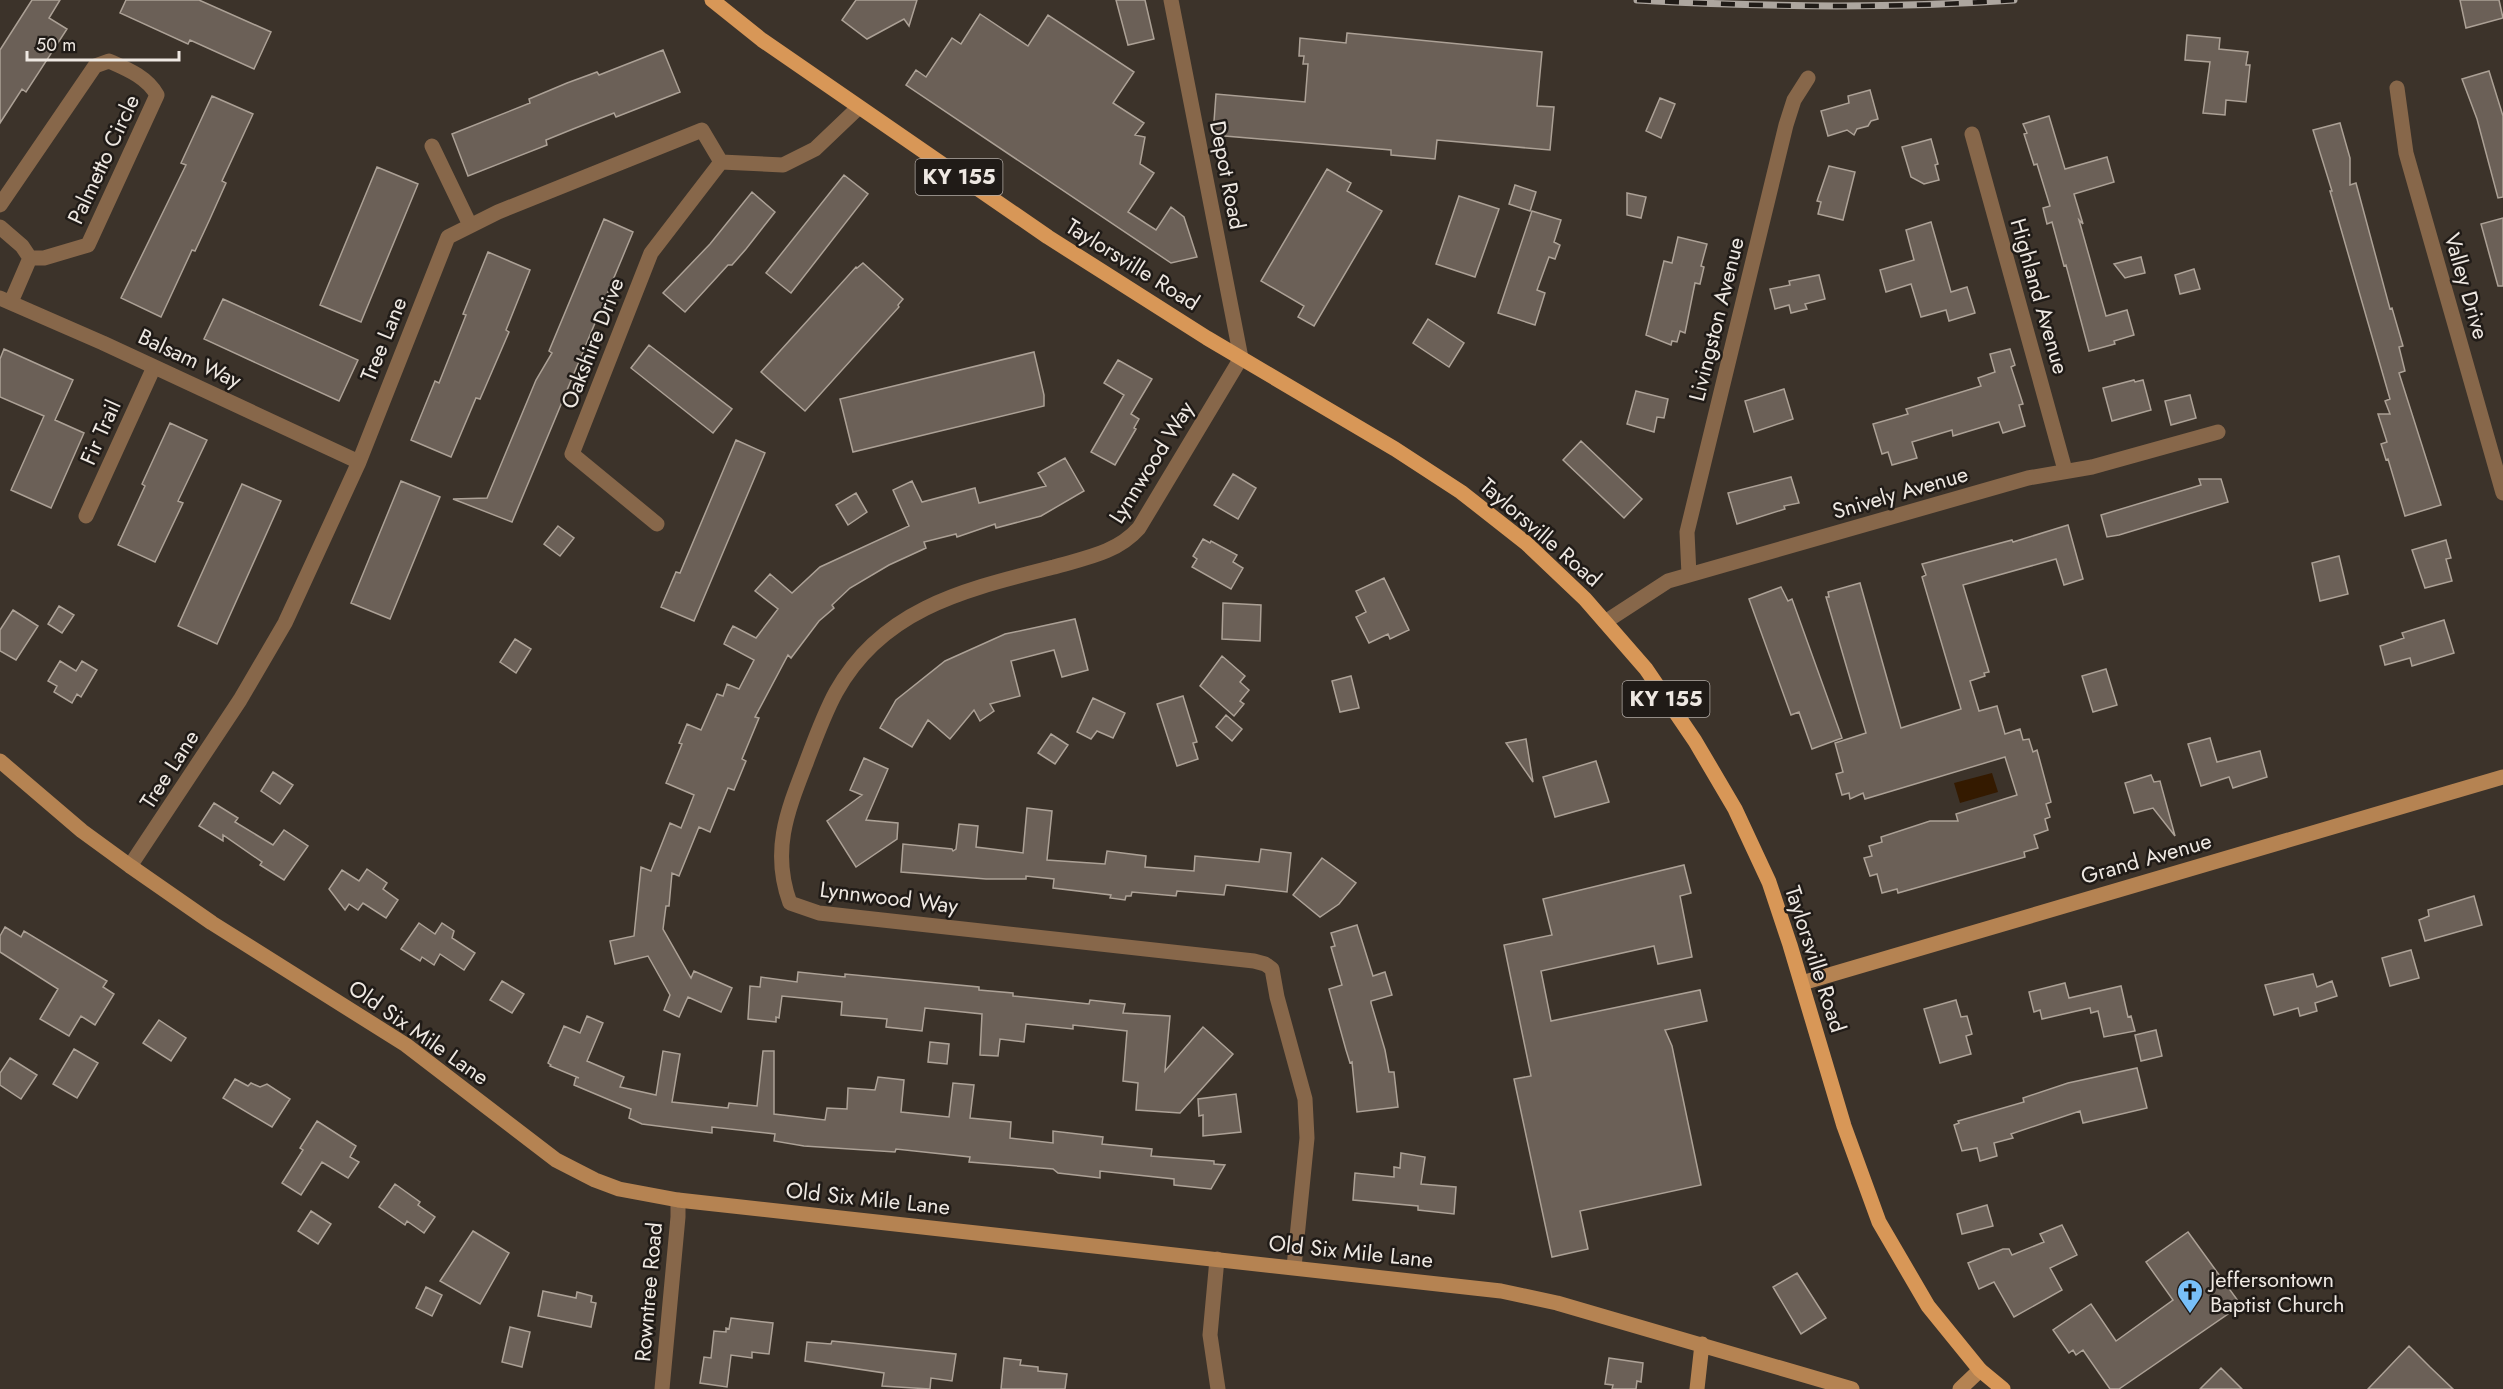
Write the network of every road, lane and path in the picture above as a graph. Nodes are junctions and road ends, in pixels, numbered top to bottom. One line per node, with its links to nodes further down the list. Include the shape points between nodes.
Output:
1 (712, 0): 5 (main road, Taylorsville Road / KY 155)
2 (1171, 0): 14 (street, Depot Road)
3 (1808, 78): 22 (street, Livingston Avenue, via 1794,100 1786,125 1687,532)
4 (2397, 88): 19 (street, Valley Drive, via 2406,153)
5 (858, 108): 8 (street, via 815,149 783,165); 14 (main road, Taylorsville Road / KY 155, via 1048,237)
6 (1972, 134): 18 (street, Highland Avenue)
7 (432, 146): 10 (street)
8 (721, 162): 10 (street, Tree Lane, via 702,130); 21 (street, Oakshire Drive, via 651,253 572,454)
9 (0, 205): 12 (street, Palmetto Circle, via 95,66 109,61 152,85 157,95 88,245 44,258)
10 (470, 225): 17 (street, Tree Lane, via 448,237)
11 (0, 227): 12 (street)
12 (30, 258): 13 (street)
13 (5, 300): 15 (street, Balsam Way)
14 (1241, 358): 23 (main road, Taylorsville Road / KY 155, via 1461,492 1526,543); 30 (street, Lynnwood Way, via 1139,528 1127,541 1094,556 947,597 894,627 865,653 835,693 787,814 781,846 782,871 790,903 819,913 1243,959 1272,969 1306,1109)
15 (154, 367): 17 (street, Balsam Way); 20 (street, Fir Trail)
16 (2218, 432): 18 (street, Snively Avenue)
17 (359, 462): 26 (street, Tree Lane, via 285,622 240,700)
18 (2066, 471): 22 (street, Snively Avenue, via 2028,478)
19 (2503, 493)
20 (86, 516)
21 (657, 524)
22 (1689, 575): 23 (street, Snively Avenue, via 1668,581)
23 (1605, 622): 27 (main road, Taylorsville Road / KY 155, via 1646,669 1735,808 1768,882)
24 (0, 761): 26 (street, Old Six Mile Lane)
25 (2503, 777): 27 (street, Grand Avenue)
26 (130, 866): 28 (street, Old Six Mile Lane, via 212,923 406,1045 556,1160 619,1189)
27 (1802, 983): 32 (main road, Taylorsville Road / KY 155, via 1844,1126 1879,1222 1928,1306)
28 (678, 1200): 29 (street, Old Six Mile Lane); 33 (street, Rowntree Road)
29 (1217, 1259): 30 (street, Old Six Mile Lane); 34 (street, via 1210,1335)
30 (1294, 1267): 31 (street, Old Six Mile Lane, via 1501,1291)
31 (1702, 1344): 35 (street); 36 (street, Old Six Mile Lane)
32 (1980, 1370): 37 (street); 38 (main road, Taylorsville Road / KY 155)
33 (662, 1389)
34 (1218, 1389)
35 (1697, 1389)
36 (1852, 1389)
37 (1960, 1389)
38 (2003, 1389)

